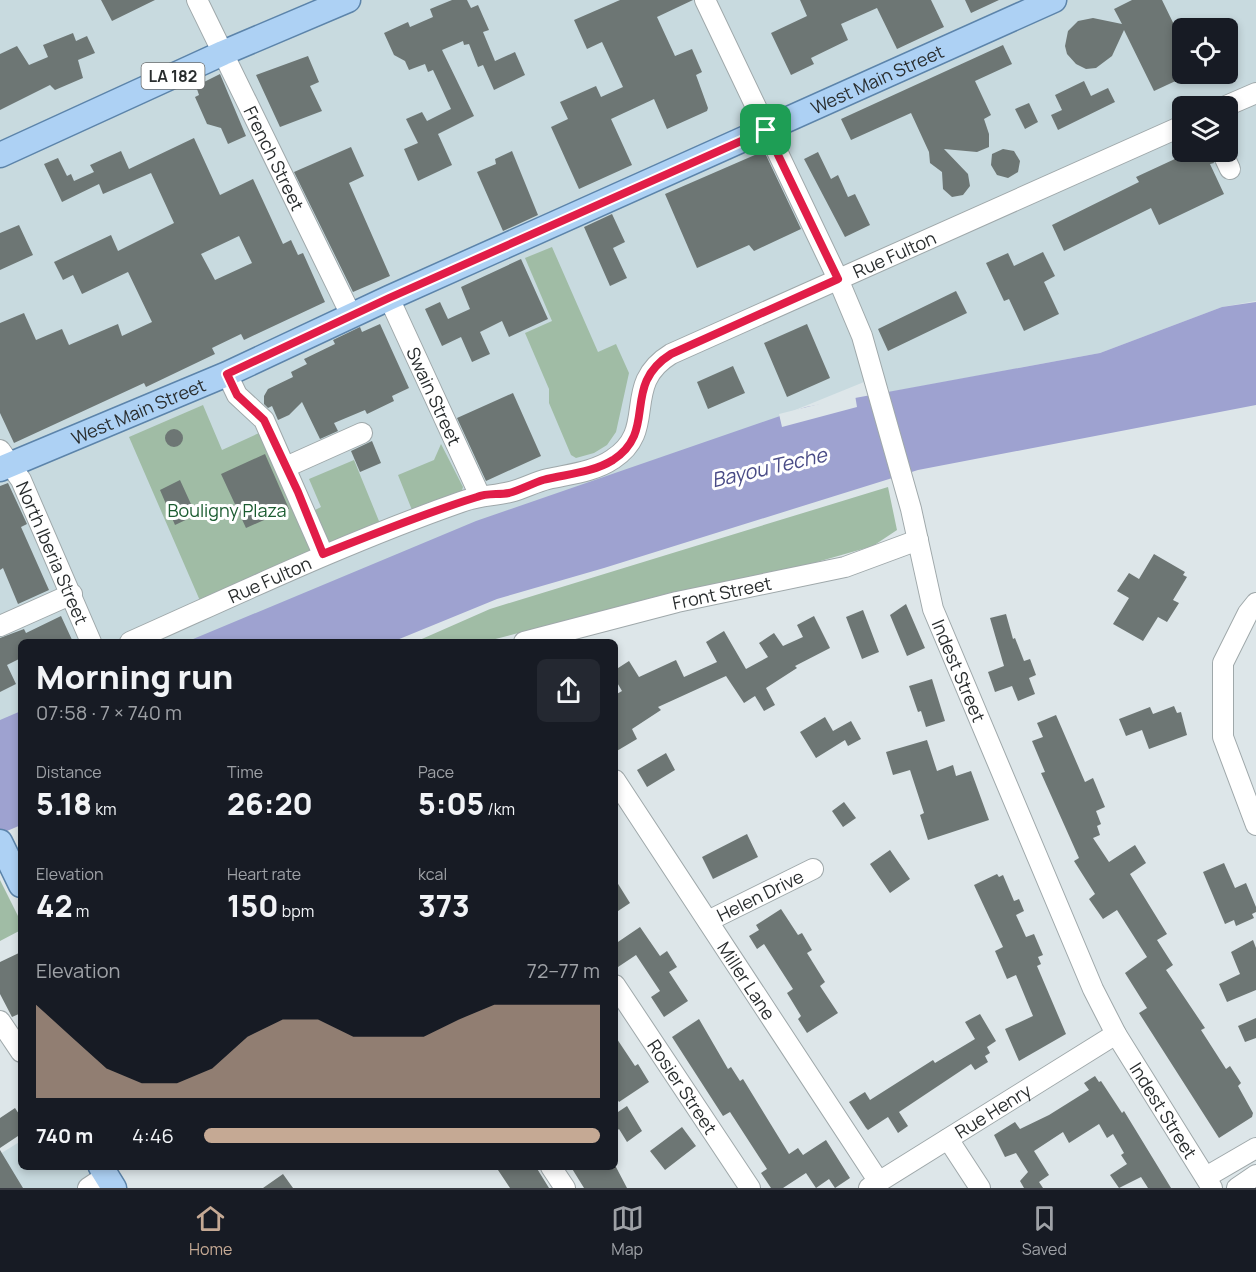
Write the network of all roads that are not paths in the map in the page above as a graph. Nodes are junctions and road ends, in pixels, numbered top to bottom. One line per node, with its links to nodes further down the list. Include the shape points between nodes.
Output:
1 (197, 0): 5 (street, French Street)
2 (348, 0): 5 (main road, LA 182)
3 (705, 0): 8 (street, Indest Street)
4 (1054, 0): 8 (main road, West Main Street)
5 (223, 53): 10 (main road, LA 182); 13 (street, French Street)
6 (1256, 93): 7 (street)
7 (1238, 101)
8 (766, 130): 11 (street, Indest Street); 12 (main road, West Main Street)
9 (1172, 130): 11 (street, Rue Fulton)
10 (0, 155)
11 (838, 279): 18 (street, Rue Fulton, via 656,363 646,377 637,430 614,459 596,468 543,480 509,493); 19 (street, Indest Street, via 862,336)
12 (389, 298): 13 (main road, West Main Street); 18 (street, Swain Street)
13 (351, 315): 14 (main road, West Main Street)
14 (227, 374): 16 (main road, West Main Street); 17 (street, via 237,395 264,420)
15 (362, 433): 17 (street)
16 (3, 461): 21 (street, North Iberia Street, via 21,480)
17 (286, 467): 20 (street)
18 (480, 496): 20 (street, Rue Fulton)
19 (918, 540): 26 (street, Front Street, via 845,567 677,602); 35 (street, Indest Street, via 933,609 1088,978)
20 (323, 554): 25 (street, Rue Fulton)
21 (72, 594): 23 (street); 24 (street, North Iberia Street)
22 (1256, 603): 28 (street, via 1223,663 1222,737)
23 (0, 626)
24 (90, 639)
25 (137, 639)
26 (535, 639)
27 (618, 785): 32 (street, Miller Lane)
28 (1256, 825)
29 (3, 849): 31 (main road)
30 (813, 869): 32 (street, Helen Drive)
31 (18, 878)
32 (708, 921): 42 (street, Miller Lane)
33 (618, 990): 44 (street, Rosier Street)
34 (0, 1021): 36 (street)
35 (1116, 1034): 37 (street, Rue Henry); 41 (street, Indest Street)
36 (18, 1048)
37 (948, 1139): 42 (street, Rue Henry); 45 (street)
38 (1256, 1148): 41 (street)
39 (553, 1170): 43 (street)
40 (1256, 1175): 46 (street)
41 (1209, 1183)
42 (874, 1185)
43 (565, 1188)
44 (750, 1188)
45 (980, 1188)
46 (1237, 1188)

